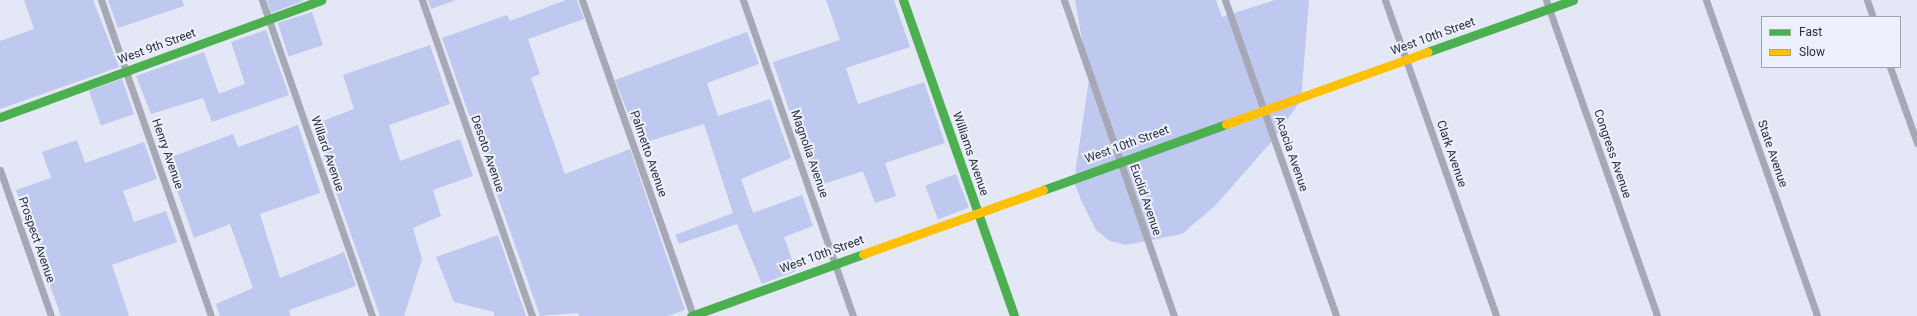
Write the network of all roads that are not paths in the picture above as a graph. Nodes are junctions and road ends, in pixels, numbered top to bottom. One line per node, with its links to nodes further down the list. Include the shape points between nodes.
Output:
1 (101, 0): 19 (street, Henry Avenue)
2 (262, 0): 16 (street, Willard Avenue)
3 (322, 0): 16 (street, West 9th Street)
4 (422, 0): 30 (street, Desoto Avenue)
5 (582, 0): 31 (street, Palmetto Avenue)
6 (743, 0): 26 (street, Magnolia Avenue)
7 (903, 0): 25 (street, Williams Avenue)
8 (1064, 0): 23 (street, Euclid Avenue)
9 (1225, 0): 20 (street, Acacia Avenue)
10 (1386, 0): 17 (street, Clark Avenue)
11 (1573, 0): 14 (street, West 10th Street)
12 (1706, 0): 38 (street, State Avenue)
13 (1867, 0): 15 (street)
14 (1547, 4): 17 (street, West 10th Street); 37 (street, Congress Avenue)
15 (1873, 16)
16 (268, 19): 19 (street, West 9th Street); 29 (street, Willard Avenue)
17 (1406, 59): 20 (street, West 10th Street); 36 (street, Clark Avenue)
18 (1890, 68): 22 (street)
19 (126, 71): 21 (street, West 9th Street); 28 (street, Henry Avenue)
20 (1264, 110): 23 (street, West 10th Street); 35 (street, Acacia Avenue)
21 (0, 117)
22 (1917, 143)
23 (1120, 161): 25 (street, West 10th Street); 34 (street, Euclid Avenue)
24 (0, 170): 27 (street, Prospect Avenue)
25 (977, 212): 26 (street, West 10th Street); 33 (street, Williams Avenue)
26 (835, 264): 31 (street, West 10th Street); 32 (street, Magnolia Avenue)
27 (51, 316)
28 (211, 316)
29 (372, 316)
30 (532, 316)
31 (692, 316)
32 (854, 316)
33 (1014, 316)
34 (1174, 316)
35 (1336, 316)
36 (1496, 316)
37 (1657, 316)
38 (1817, 316)

